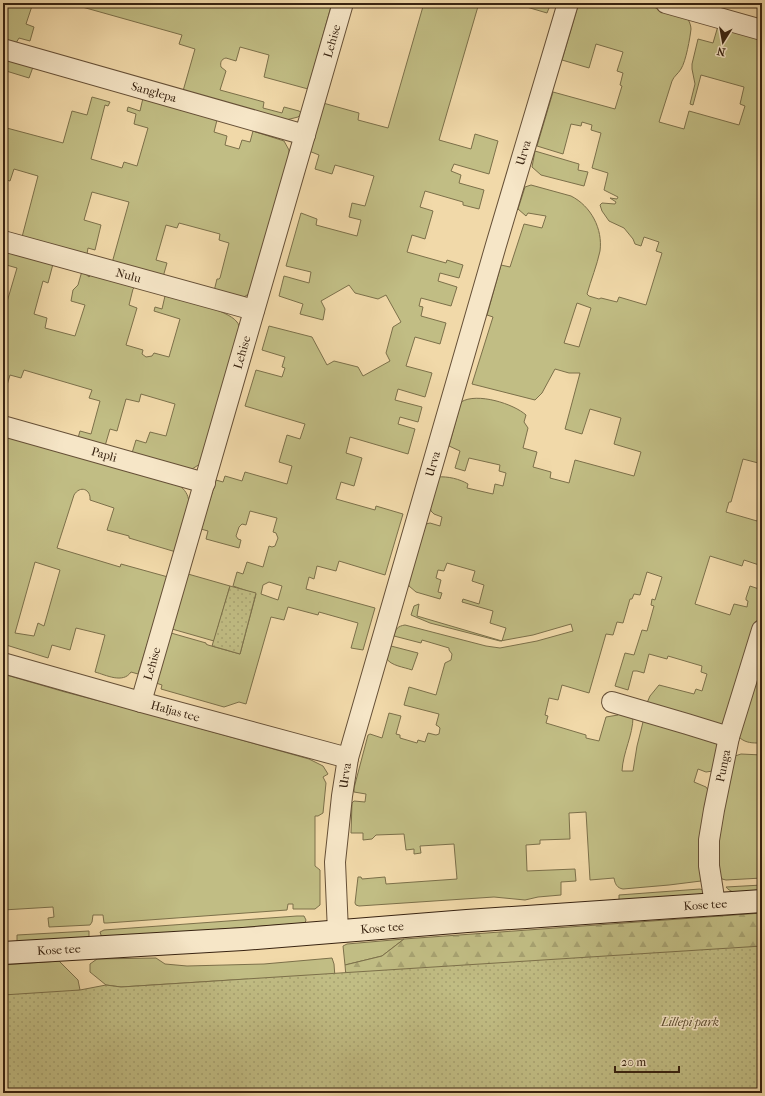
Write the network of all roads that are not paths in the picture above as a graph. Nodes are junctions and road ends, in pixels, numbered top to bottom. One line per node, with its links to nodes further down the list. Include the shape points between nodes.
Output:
1 (343, 3): 6 (street, Lehise)
2 (568, 3): 16 (street, Urva, via 493,252)
3 (666, 3): 4 (street)
4 (762, 30)
5 (3, 49): 6 (street, Sanglepa)
6 (305, 134): 8 (street, Lehise)
7 (3, 241): 8 (street, Nulu)
8 (254, 310): 10 (street, Lehise)
9 (3, 426): 10 (street, Papli)
10 (205, 483): 13 (street, Lehise)
11 (762, 630): 15 (street, Punga)
12 (3, 663): 13 (street, Haljas tee)
13 (141, 702): 16 (street, Haljas tee)
14 (612, 702): 15 (street)
15 (729, 738): 18 (street, Punga, via 709,840 709,866)
16 (348, 758): 19 (street, Urva, via 336,862)
17 (762, 901): 18 (street, Kose tee)
18 (715, 904): 19 (street, Kose tee)
19 (338, 932): 20 (street, Kose tee)
20 (3, 953)

